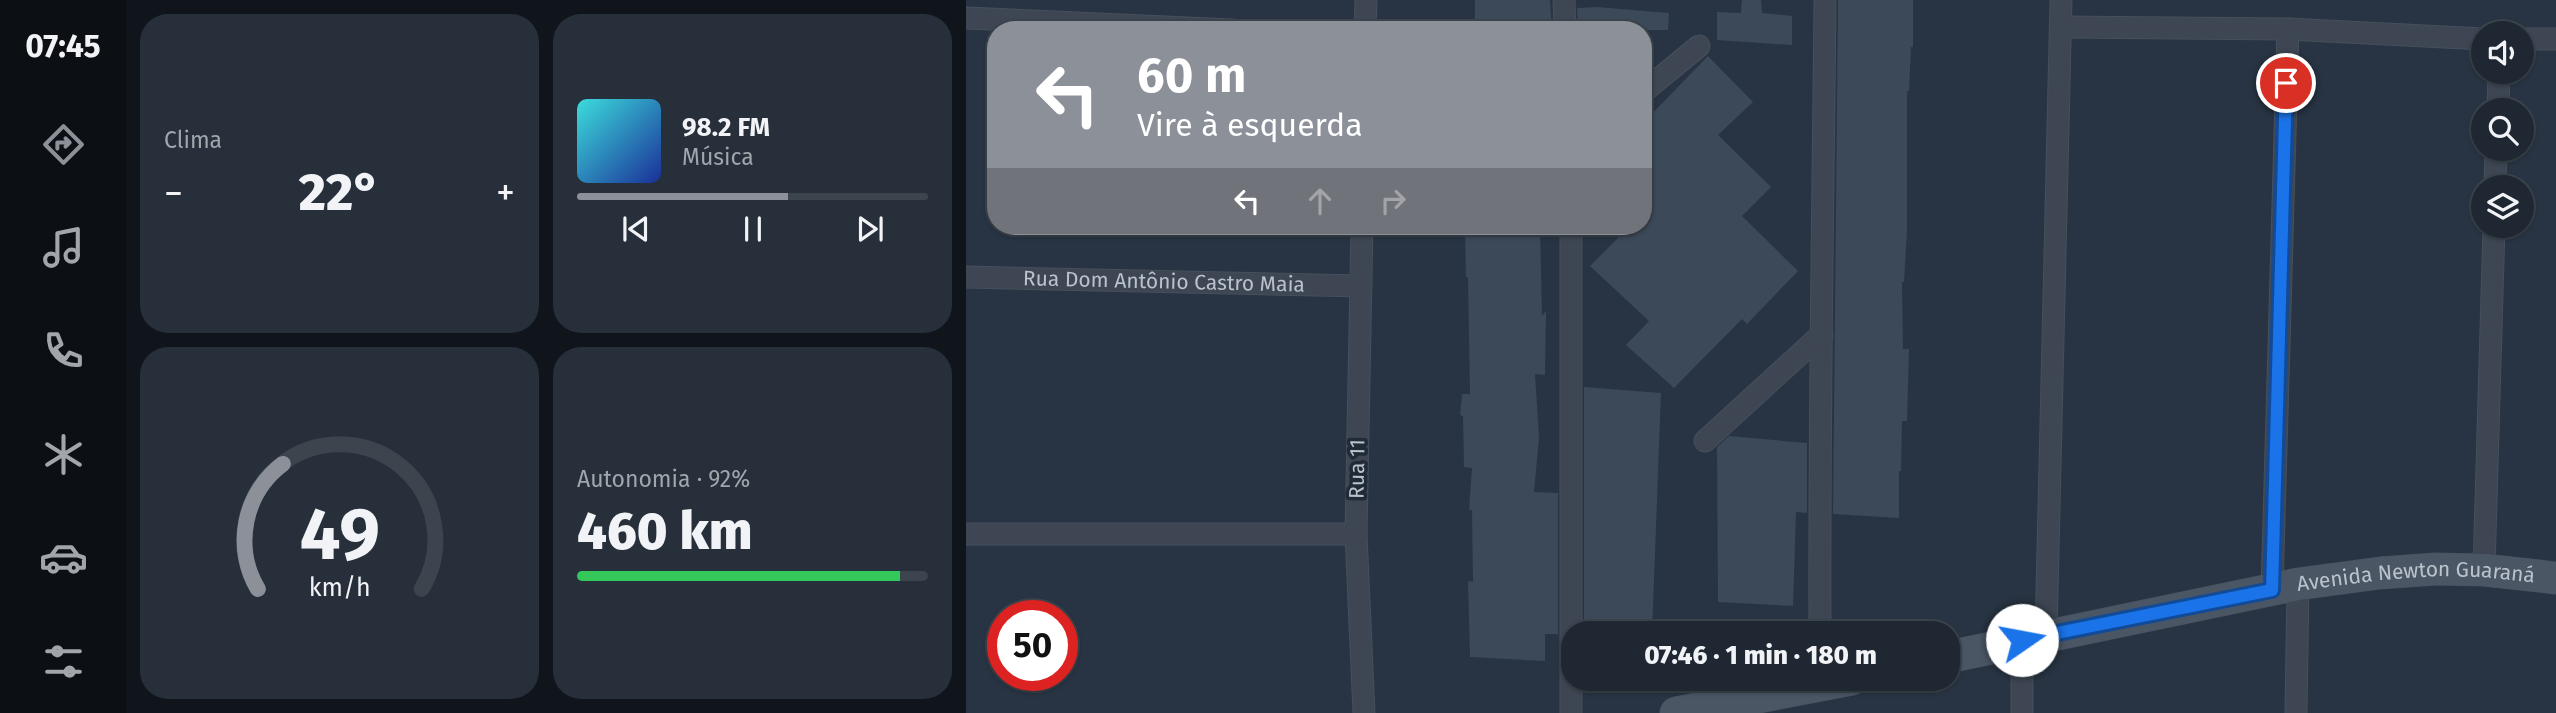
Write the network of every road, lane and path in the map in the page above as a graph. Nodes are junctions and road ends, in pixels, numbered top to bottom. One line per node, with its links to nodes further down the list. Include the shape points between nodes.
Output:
1 (1366, 0): 7 (street)
2 (1564, 0): 8 (street)
3 (1825, 0): 21 (street)
4 (2061, 0): 9 (street)
5 (966, 18): 6 (street)
6 (1032, 21)
7 (1365, 21)
8 (1565, 21)
9 (2061, 27): 10 (street); 29 (street)
10 (2288, 29): 11 (street); 27 (street)
11 (2471, 38)
12 (2534, 39): 13 (street)
13 (2556, 39)
14 (1699, 46): 15 (street)
15 (1652, 85)
16 (1362, 235): 20 (street, Rua 11)
17 (1571, 235): 33 (street)
18 (2494, 238): 25 (street)
19 (966, 277): 20 (street, Rua Dom Antônio Castro Maia)
20 (1360, 286): 24 (street, Rua 11)
21 (1822, 334): 22 (street); 28 (street)
22 (1704, 441)
23 (966, 534): 24 (street)
24 (1356, 534): 32 (street, Rua 11)
25 (2484, 570): 26 (main road, Avenida Newton Guaraná); 27 (main road, Avenida Newton Guaraná, via 2394,572)
26 (2556, 578)
27 (2285, 587): 29 (main road, Avenida Newton Guaraná); 36 (street)
28 (1820, 621)
29 (2034, 638): 30 (main road, Avenida Newton Guaraná); 35 (street)
30 (1960, 654)
31 (1782, 691): 34 (main road)
32 (1364, 713)
33 (1571, 713)
34 (1676, 713)
35 (2022, 713)
36 (2296, 713)

